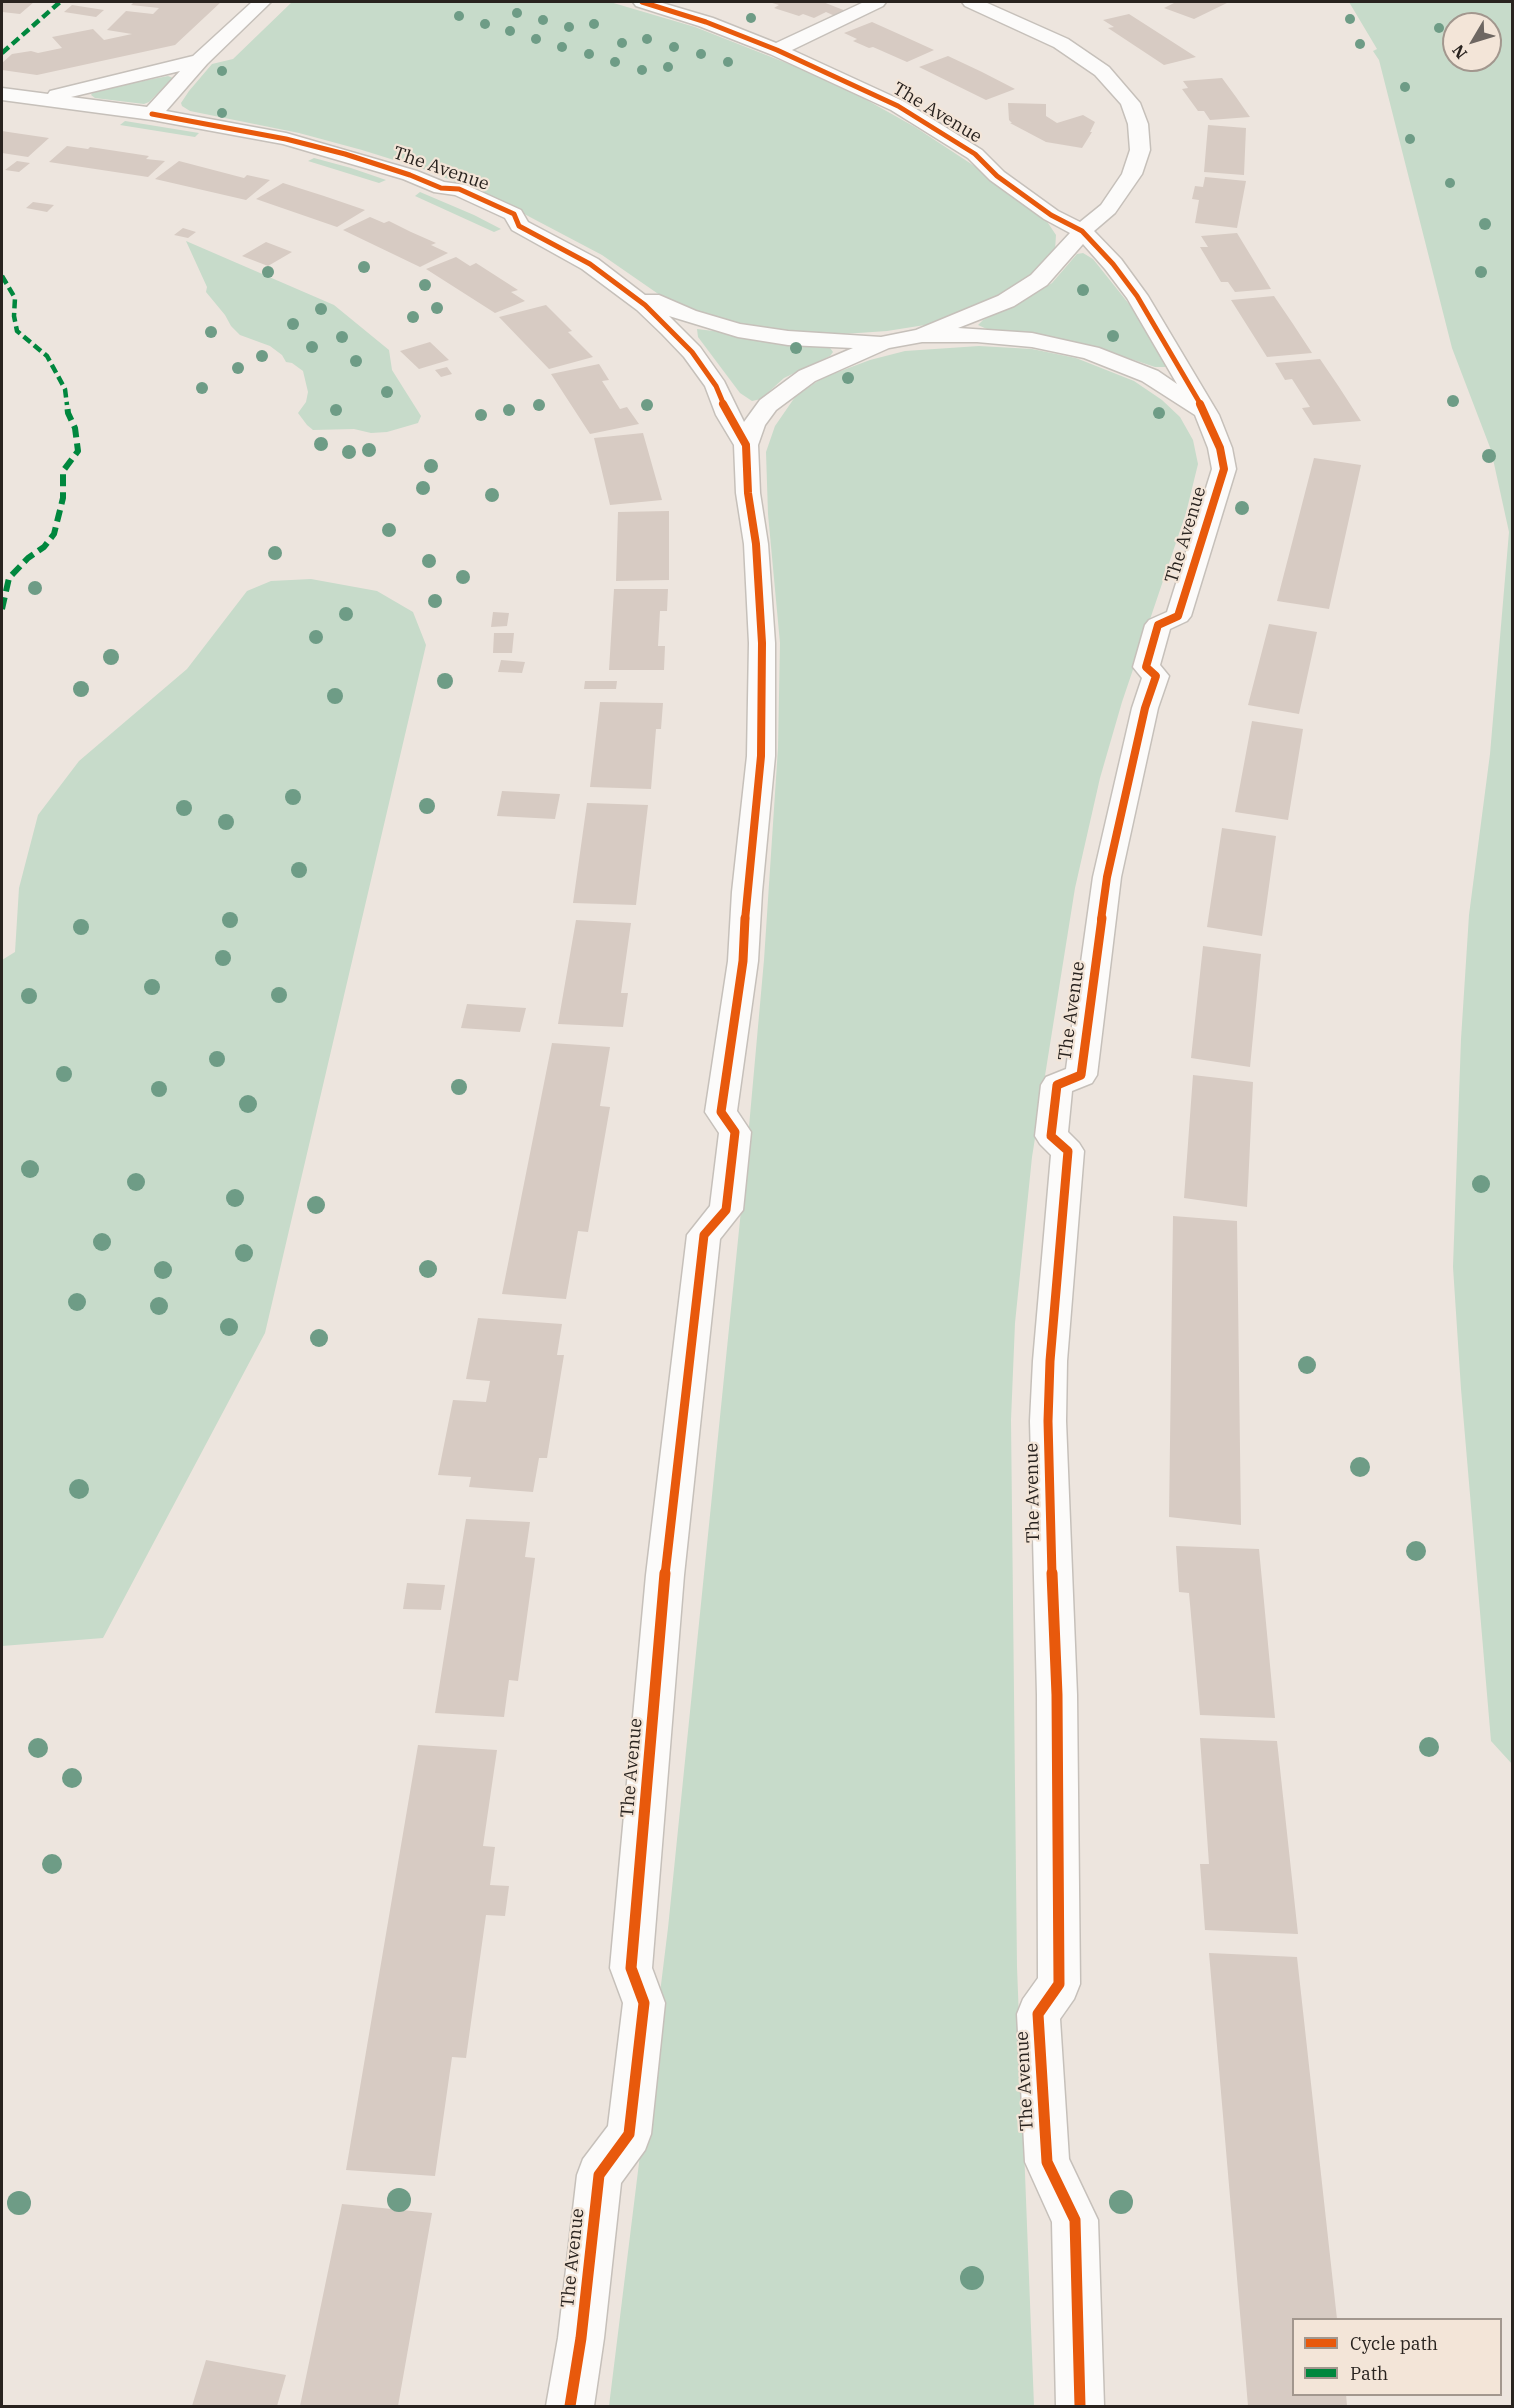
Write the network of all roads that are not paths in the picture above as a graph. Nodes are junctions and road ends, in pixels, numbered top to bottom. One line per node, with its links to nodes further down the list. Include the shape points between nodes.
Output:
1 (262, 2): 6 (street)
2 (642, 2): 5 (street, The Avenue)
3 (877, 2): 5 (street)
4 (971, 2): 10 (street, via 1078,53 1112,80 1130,103 1140,138 1137,162 1107,209)
5 (777, 50): 10 (street, The Avenue, via 931,125 975,154 997,176 1050,215)
6 (200, 60): 8 (street, via 60,92); 9 (street)
7 (2, 94): 8 (street, The Avenue)
8 (50, 100): 9 (street, The Avenue)
9 (152, 114): 11 (street, The Avenue, via 286,139 410,175 441,188 459,189 514,214 519,226)
10 (1082, 231): 12 (street, The Avenue, via 1039,280 1023,291); 14 (street, The Avenue, via 1137,296)
11 (590, 264): 13 (street, The Avenue, via 654,302 712,324 788,338); 15 (street, The Avenue, via 645,305 692,352 716,386)
12 (922, 335): 13 (street, The Avenue); 14 (street, The Avenue, via 1032,340 1091,353 1150,376)
13 (883, 343): 15 (street, The Avenue, via 807,376 780,394 753,424)
14 (1208, 416): 17 (street, The Avenue, via 1224,470 1178,616 1158,625 1146,667 1156,676 1145,708 1107,877 1081,1075 1057,1085 1051,1136 1068,1151 1048,1422 1057,1695 1059,1984 1038,2014 1047,2162 1075,2220)
15 (746, 446): 16 (street, The Avenue, via 762,643 761,756 743,960 722,1112 735,1132 726,1210 705,1235 665,1575 631,1968 644,2003 632,2113 629,2134 599,2175)
16 (570, 2406)
17 (1080, 2406)

